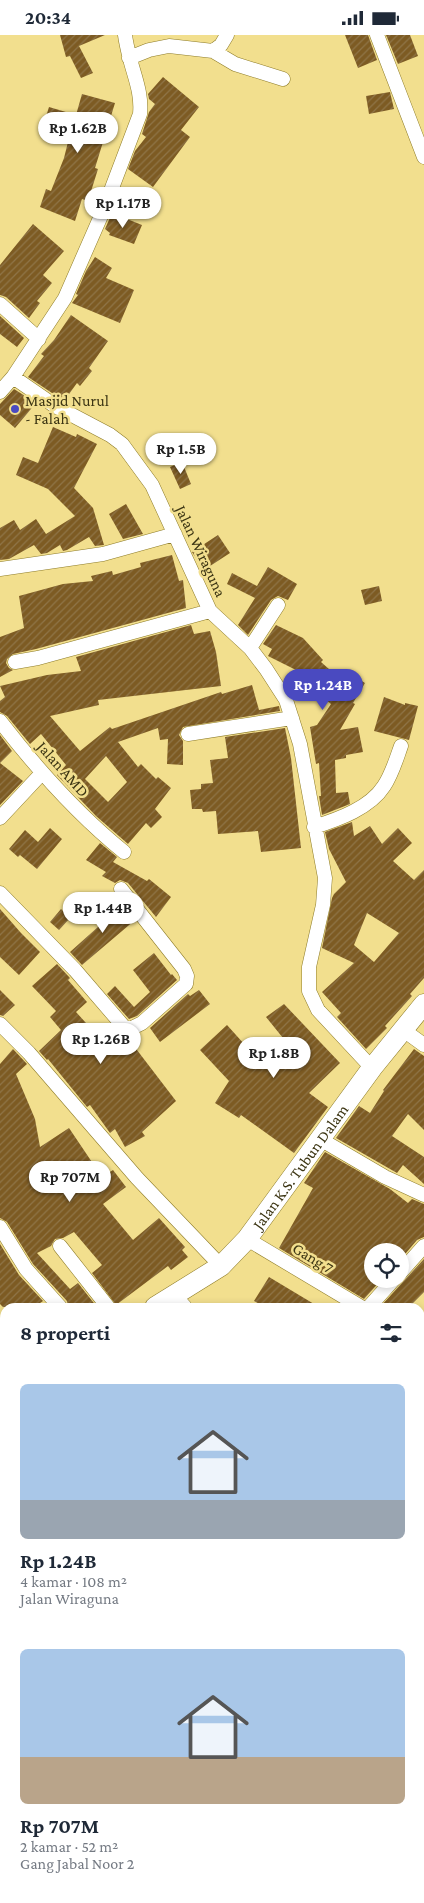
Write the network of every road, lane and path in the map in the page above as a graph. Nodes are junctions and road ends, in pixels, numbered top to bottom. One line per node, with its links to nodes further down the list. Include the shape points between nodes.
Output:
1 (125, 35): 5 (street)
2 (227, 35): 4 (street)
3 (377, 35): 7 (street)
4 (213, 51): 5 (street, via 169,46); 6 (street, via 235,64)
5 (129, 58): 9 (street, via 139,89 140,114 104,209 65,298)
6 (283, 79)
7 (424, 157)
8 (0, 304): 9 (street)
9 (39, 339): 10 (street)
10 (13, 377): 11 (street); 12 (street, Jalan Wiraguna, via 55,406 122,444 152,485)
11 (0, 392)
12 (175, 535): 13 (street, via 103,553); 15 (street, Jalan Wiraguna)
13 (0, 569)
14 (278, 605): 16 (street)
15 (210, 611): 16 (street, Jalan Wiraguna); 17 (street)
16 (250, 648): 18 (street, Jalan Wiraguna, via 286,700)
17 (15, 662)
18 (292, 718): 20 (street); 24 (street, Jalan Wiraguna, via 300,744)
19 (0, 721): 22 (street, Jalan AMD)
20 (188, 734)
21 (402, 746): 24 (street, via 376,796 352,812)
22 (42, 773): 23 (street); 25 (street, Jalan AMD)
23 (0, 818)
24 (314, 827): 32 (street, Jalan Wiraguna, via 325,890 310,961 309,991 318,1010)
25 (124, 852)
26 (121, 889): 27 (street, via 187,976 186,984 142,1023 130,1029 124,1027 75,970)
27 (0, 893)
28 (424, 1004): 30 (street, Jalan K.S. Tubun Dalam)
29 (0, 1024): 40 (street)
30 (402, 1029): 31 (street); 32 (street, Jalan K.S. Tubun Dalam)
31 (424, 1045)
32 (372, 1068): 33 (street, Jalan K.S. Tubun Dalam)
33 (320, 1139): 34 (street, via 385,1177); 36 (street, Jalan K.S. Tubun Dalam)
34 (424, 1195)
35 (0, 1227): 43 (street, via 26,1269)
36 (247, 1239): 40 (street, Jalan K.S. Tubun Dalam); 45 (street, Gang 7)
37 (60, 1246): 44 (street)
38 (424, 1246): 39 (street)
39 (409, 1263)
40 (221, 1266): 42 (street, Jalan K.S. Tubun Dalam)
41 (386, 1288): 46 (street)
42 (180, 1302)
43 (56, 1303)
44 (105, 1303)
45 (354, 1303)
46 (373, 1303)

